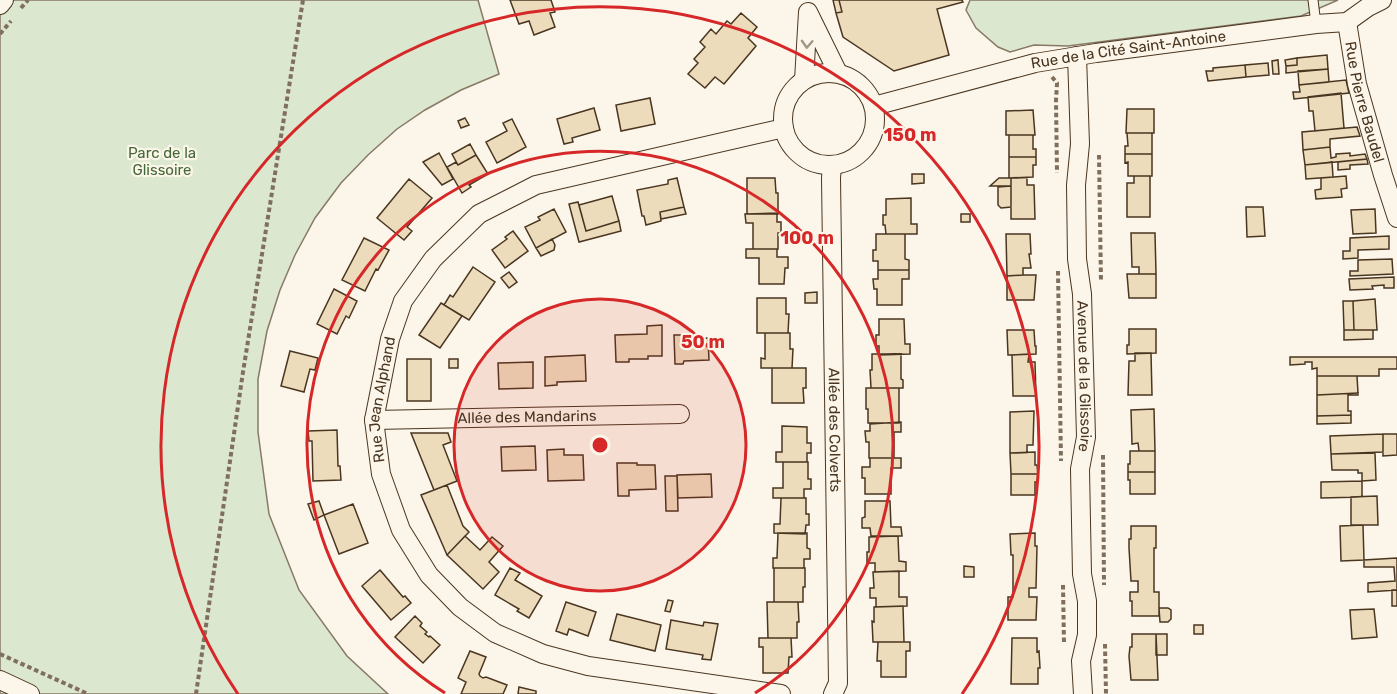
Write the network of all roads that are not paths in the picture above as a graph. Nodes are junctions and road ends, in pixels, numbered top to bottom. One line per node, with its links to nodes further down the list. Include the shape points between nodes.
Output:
1 (1313, 0): 5 (lane)
2 (1382, 0): 4 (street)
3 (807, 6): 7 (street); 8 (street, one-way to 8)
4 (1347, 22): 5 (street, Rue de la Cité Saint-Antoine); 12 (street, Rue Pierre Baudel, via 1357,84)
5 (1316, 24): 6 (street, Rue de la Cité Saint-Antoine)
6 (1077, 56): 9 (street, Rue de la Cité Saint-Antoine, via 1035,63); 19 (street, Avenue de la Glissoire, via 1077,259 1082,294 1086,437 1080,469 1082,574 1087,601)
7 (838, 73): 8 (street, via 821,73); 9 (street, via 867,91)
8 (804, 80): 10 (street, via 787,101)
9 (874, 106): 11 (street, via 875,127 867,147 852,160)
10 (784, 128): 11 (street, via 800,156 815,164); 14 (street, Rue Jean Alphand, via 536,185 479,214 433,259 403,301 390,339)
11 (832, 166): 18 (street, Allée des Colverts, via 838,682)
12 (1397, 218)
13 (680, 414): 14 (street, Allée des Mandarins)
14 (374, 420): 17 (street, Rue Jean Alphand, via 381,474 401,530 429,575 460,607 495,633 543,654 588,666)
15 (0, 680): 16 (street)
16 (30, 694)
17 (782, 694)
18 (833, 694)
19 (1083, 694)

